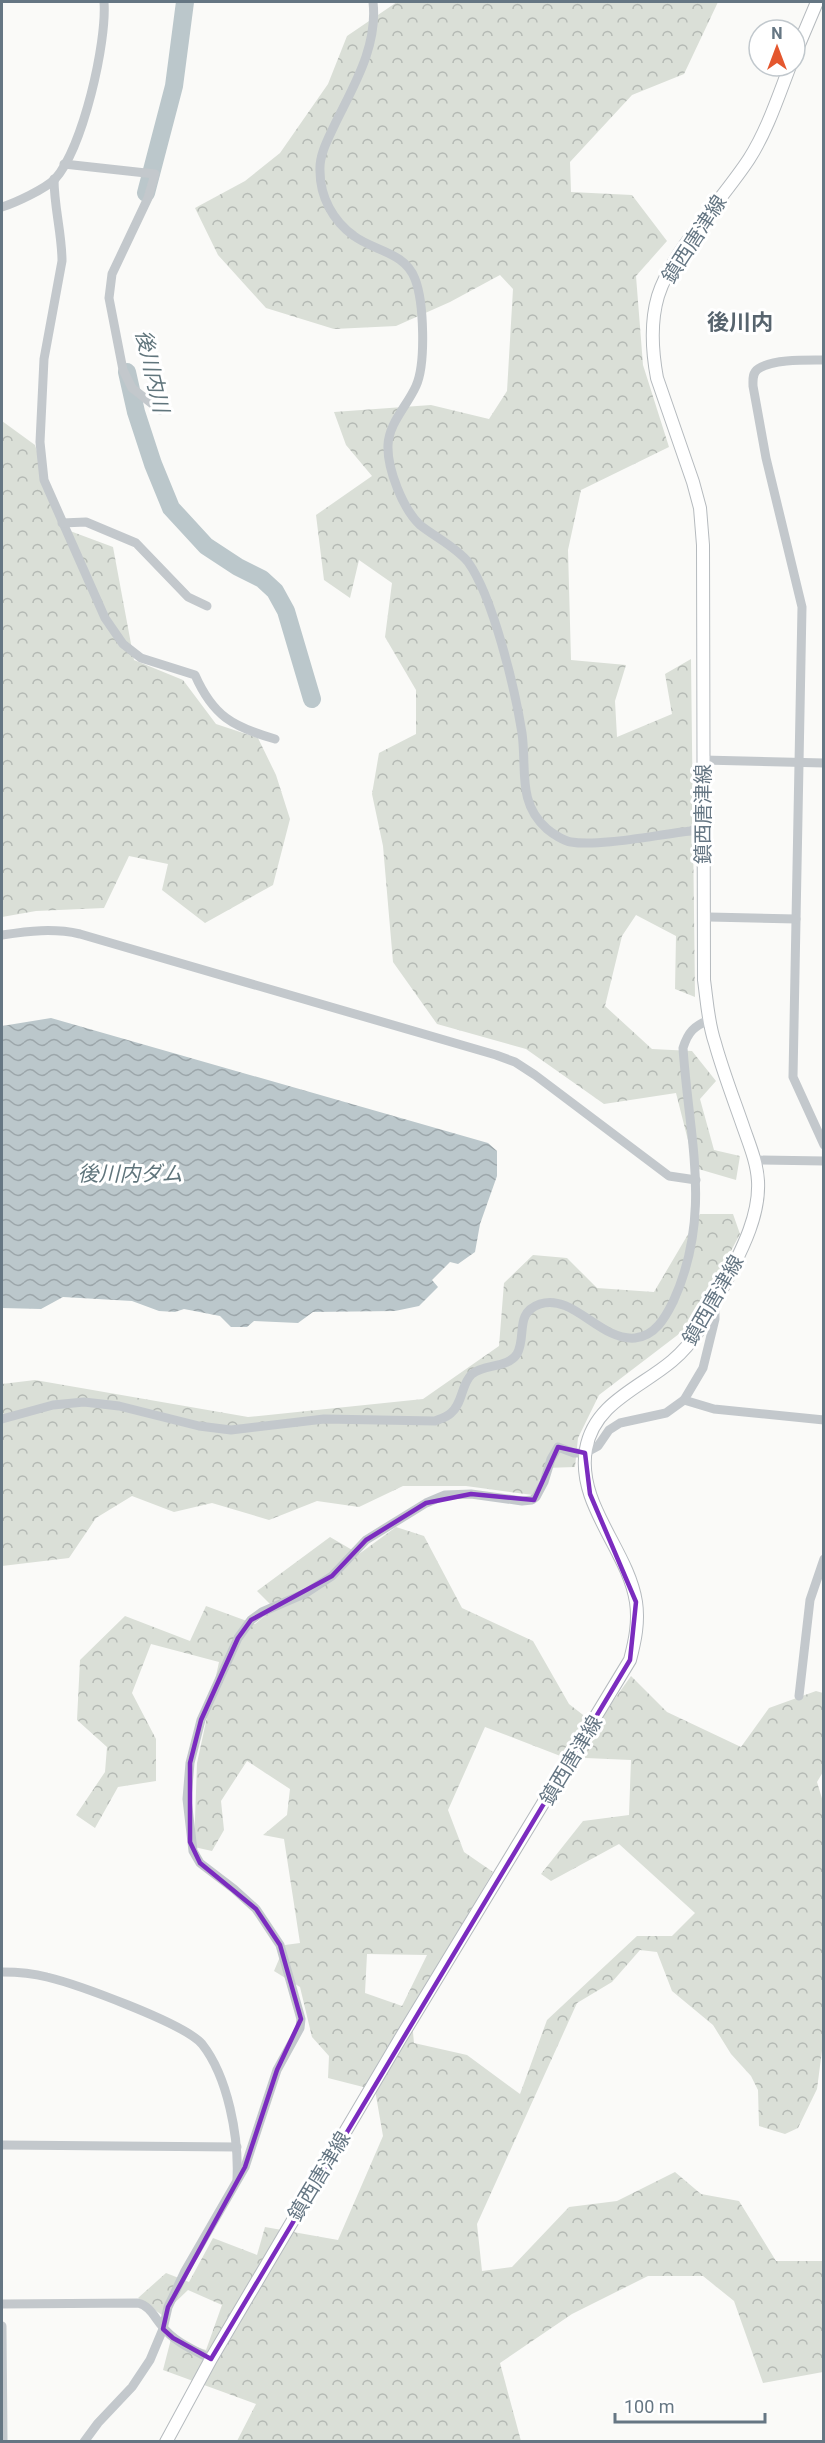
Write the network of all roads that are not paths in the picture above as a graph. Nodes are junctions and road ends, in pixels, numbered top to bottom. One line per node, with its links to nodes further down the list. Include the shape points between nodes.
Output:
1 (104, 2): 6 (street, via 100,50 79,134)
2 (373, 2): 17 (street, via 375,21 365,63 325,145 320,169 323,194 333,217 355,237 390,252 407,265 415,279 422,319 423,362 417,385 393,424 388,445 392,472 403,502 418,522 466,560 481,585 507,664 522,734 524,791 531,811 548,830 569,842 589,843 691,831)
3 (817, 2): 4 (main road)
4 (807, 26)
5 (785, 78): 14 (main road, 鎮西唐津線, via 750,157 673,264 658,295 653,320 657,378 700,508)
6 (64, 164): 7 (street); 10 (street, via 155,174 148,198 112,274 109,298 123,370 132,388)
7 (54, 179): 8 (street); 11 (street, via 62,261 44,359 40,442 44,480)
8 (2, 207)
9 (824, 360): 16 (street, via 791,359 758,369 753,375 766,458 802,607)
10 (160, 410)
11 (62, 523): 12 (street, via 86,522 136,543 188,597); 13 (street, via 105,618 123,644 141,658 195,675 221,715 242,729)
12 (207, 606)
13 (274, 740)
14 (703, 760): 16 (street); 17 (main road, 鎮西唐津線)
15 (824, 763): 16 (street)
16 (798, 764): 19 (street)
17 (703, 824): 21 (main road, 鎮西唐津線, via 704,980)
18 (709, 917): 19 (street)
19 (796, 919): 22 (street, via 793,1077)
20 (2, 936): 25 (street, via 60,930 515,1062 669,1176)
21 (709, 1020): 23 (main road, 鎮西唐津線); 25 (street, via 687,1035 683,1048)
22 (824, 1145)
23 (755, 1160): 24 (street); 26 (main road, 鎮西唐津線, via 758,1182 751,1222)
24 (824, 1161)
25 (696, 1180): 28 (street, via 693,1241 684,1277 659,1326 648,1334 624,1338 568,1307 540,1304 524,1316 517,1353 502,1364 474,1372 451,1414 435,1421 324,1419 231,1430 84,1402 53,1405)
26 (715, 1303): 27 (street, via 703,1368); 30 (main road, 鎮西唐津線, via 686,1350 613,1401 600,1416)
27 (684, 1401): 29 (street, via 714,1409); 30 (street, via 666,1413 620,1423 609,1430 598,1446)
28 (2, 1419)
29 (824, 1420)
30 (585, 1453): 36 (street, via 558,1447 532,1500 471,1494 445,1495 426,1503 366,1540 332,1576 306,1593 261,1612 238,1638 201,1720 190,1763 190,1842 200,1863 256,1909 280,1945 301,2019 277,2070); 40 (main road, 鎮西唐津線, via 590,1494 631,1580 636,1602 638,1622 630,1660)
31 (823, 1563): 32 (street, via 810,1600)
32 (799, 1696)
33 (2, 1972): 35 (street, via 45,1976 77,1985 188,2033 212,2058 228,2099)
34 (2, 2145): 35 (street)
35 (237, 2147): 36 (street)
36 (237, 2181): 39 (street, via 185,2271 168,2307)
37 (2, 2304): 39 (street, via 138,2303 146,2305)
38 (2, 2326): 41 (street)
39 (163, 2329): 40 (street); 42 (street, via 150,2360 132,2386)
40 (211, 2359): 43 (main road, 鎮西唐津線)
41 (3, 2442)
42 (84, 2442)
43 (166, 2442)

